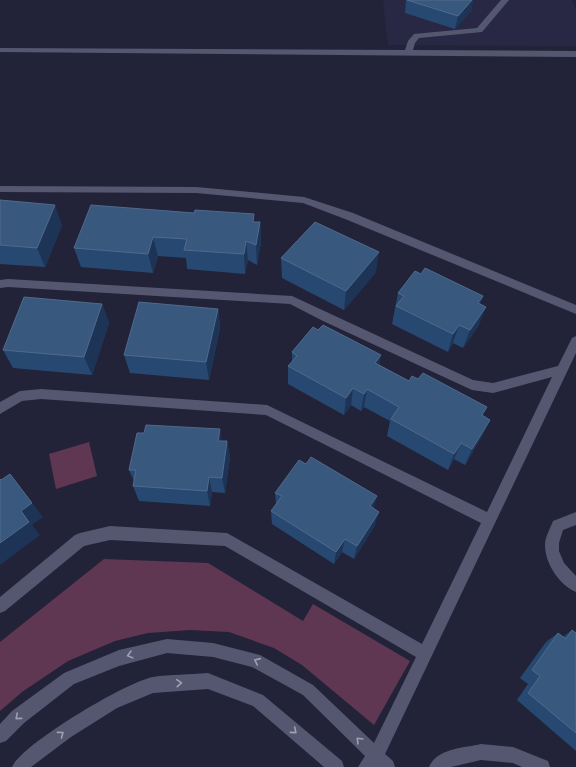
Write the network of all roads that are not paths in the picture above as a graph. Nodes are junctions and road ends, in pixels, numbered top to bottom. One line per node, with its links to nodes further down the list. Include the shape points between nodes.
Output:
1 (505, 0): 3 (street, via 479,30 417,36 413,38)
2 (0, 50): 3 (street)
3 (409, 52): 4 (street)
4 (576, 54)
5 (0, 189): 7 (street, via 196,190 304,200 349,216)
6 (0, 284): 9 (street, via 292,300 472,385 493,388)
7 (576, 310)
8 (576, 341): 9 (street)
9 (562, 370): 12 (street)
10 (0, 409): 12 (street, via 20,396 41,394 267,410)
11 (576, 518): 13 (street, via 558,526 552,543 554,560 568,580)
12 (490, 521): 15 (street)
13 (576, 585)
14 (0, 606): 15 (street, via 80,540 110,534 227,540)
15 (426, 654): 17 (street)
16 (0, 735): 17 (street, one-way to 16, via 308,690 255,660 213,650 167,646 119,658 69,678 18,717)
17 (377, 763)
18 (20, 767): 19 (street, one-way to 19, via 65,732 112,703 152,685 208,681 258,700)
19 (336, 767)
20 (437, 767): 21 (street, via 448,759 481,752 513,755)
21 (542, 767)

